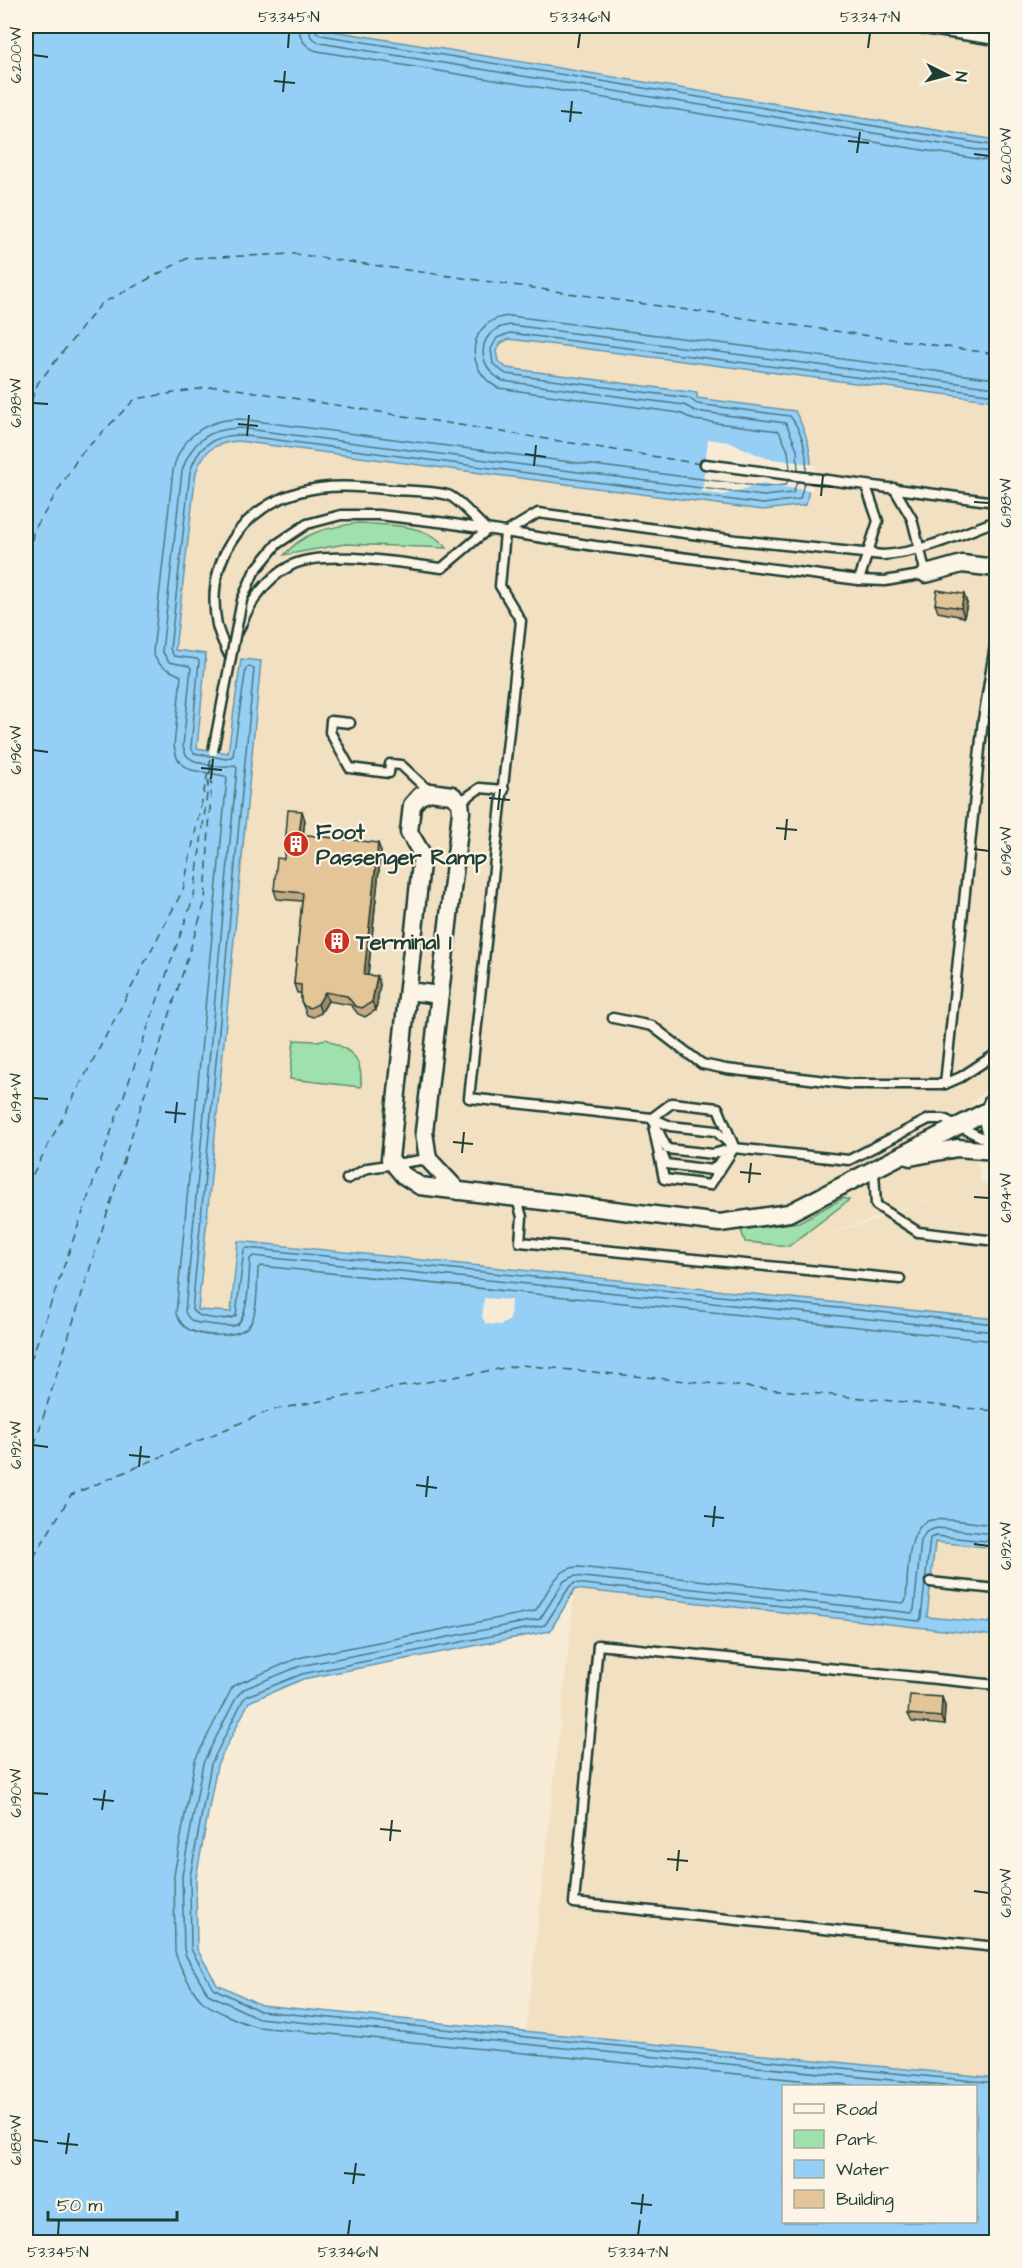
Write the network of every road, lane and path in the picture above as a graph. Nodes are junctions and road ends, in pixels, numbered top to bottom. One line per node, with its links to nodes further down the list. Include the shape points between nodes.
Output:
1 (905, 26): 2 (lane)
2 (996, 40)
3 (705, 464): 4 (lane)
4 (866, 486): 5 (lane); 11 (lane, via 878,522)
5 (894, 488): 6 (lane); 10 (lane, via 908,510)
6 (996, 502)
7 (996, 521): 10 (lane)
8 (487, 530): 9 (lane); 16 (lane, via 442,568 342,557 290,565 268,583 247,609); 16 (lane, via 450,496 328,487 279,500 242,526 217,571 217,627); 16 (lane, bridge, via 379,515 341,515 307,524 277,544 254,572 242,600 213,751)
9 (505, 532): 11 (lane, via 538,513); 14 (lane); 18 (lane, via 500,586 521,621)
10 (920, 548): 11 (lane, via 895,555); 13 (lane)
11 (867, 555): 14 (lane)
12 (996, 568): 13 (street, via 963,564)
13 (926, 574): 14 (lane, via 885,581)
14 (859, 580)
15 (996, 639): 25 (lane, via 983,720)
16 (229, 655)
17 (350, 723): 19 (lane, via 331,721 330,732 350,768 389,773 390,764 401,765)
18 (504, 790): 20 (lane, via 480,788); 27 (lane, via 470,1098)
19 (430, 792): 20 (street, via 452,795); 21 (street, via 412,805 409,832 422,854)
20 (460, 802): 22 (street)
21 (408, 991): 22 (street); 35 (street, via 390,1159)
22 (440, 995): 33 (street, via 424,1132)
23 (613, 1018): 25 (lane, via 652,1026 702,1064 726,1069 851,1084)
24 (996, 1054): 25 (lane)
25 (945, 1084)
26 (995, 1106): 28 (street); 29 (street, via 992,1123)
27 (652, 1118): 31 (lane, via 670,1126 716,1131); 31 (lane, via 667,1149 713,1154); 31 (lane, via 672,1103 718,1108); 31 (lane, via 666,1164 712,1170); 31 (lane, via 664,1179 710,1185)
28 (960, 1126): 30 (lane); 31 (lane, via 944,1119 928,1119 849,1161); 34 (street)
29 (996, 1134)
30 (996, 1141)
31 (734, 1148)
32 (996, 1151): 34 (street, via 957,1148)
33 (428, 1159): 35 (lane); 38 (street)
34 (891, 1161): 36 (street)
35 (394, 1164): 37 (lane, via 368,1168); 38 (street, via 420,1186)
36 (874, 1171): 39 (street, via 789,1214 720,1223); 40 (lane, via 876,1205 918,1232)
37 (346, 1179)
38 (458, 1191): 39 (street)
39 (517, 1199): 41 (lane, via 522,1217 520,1242)
40 (996, 1241)
41 (900, 1279)
42 (930, 1582): 43 (lane)
43 (996, 1589)
44 (996, 1685): 45 (lane, via 598,1644 573,1903)
45 (996, 1947)

